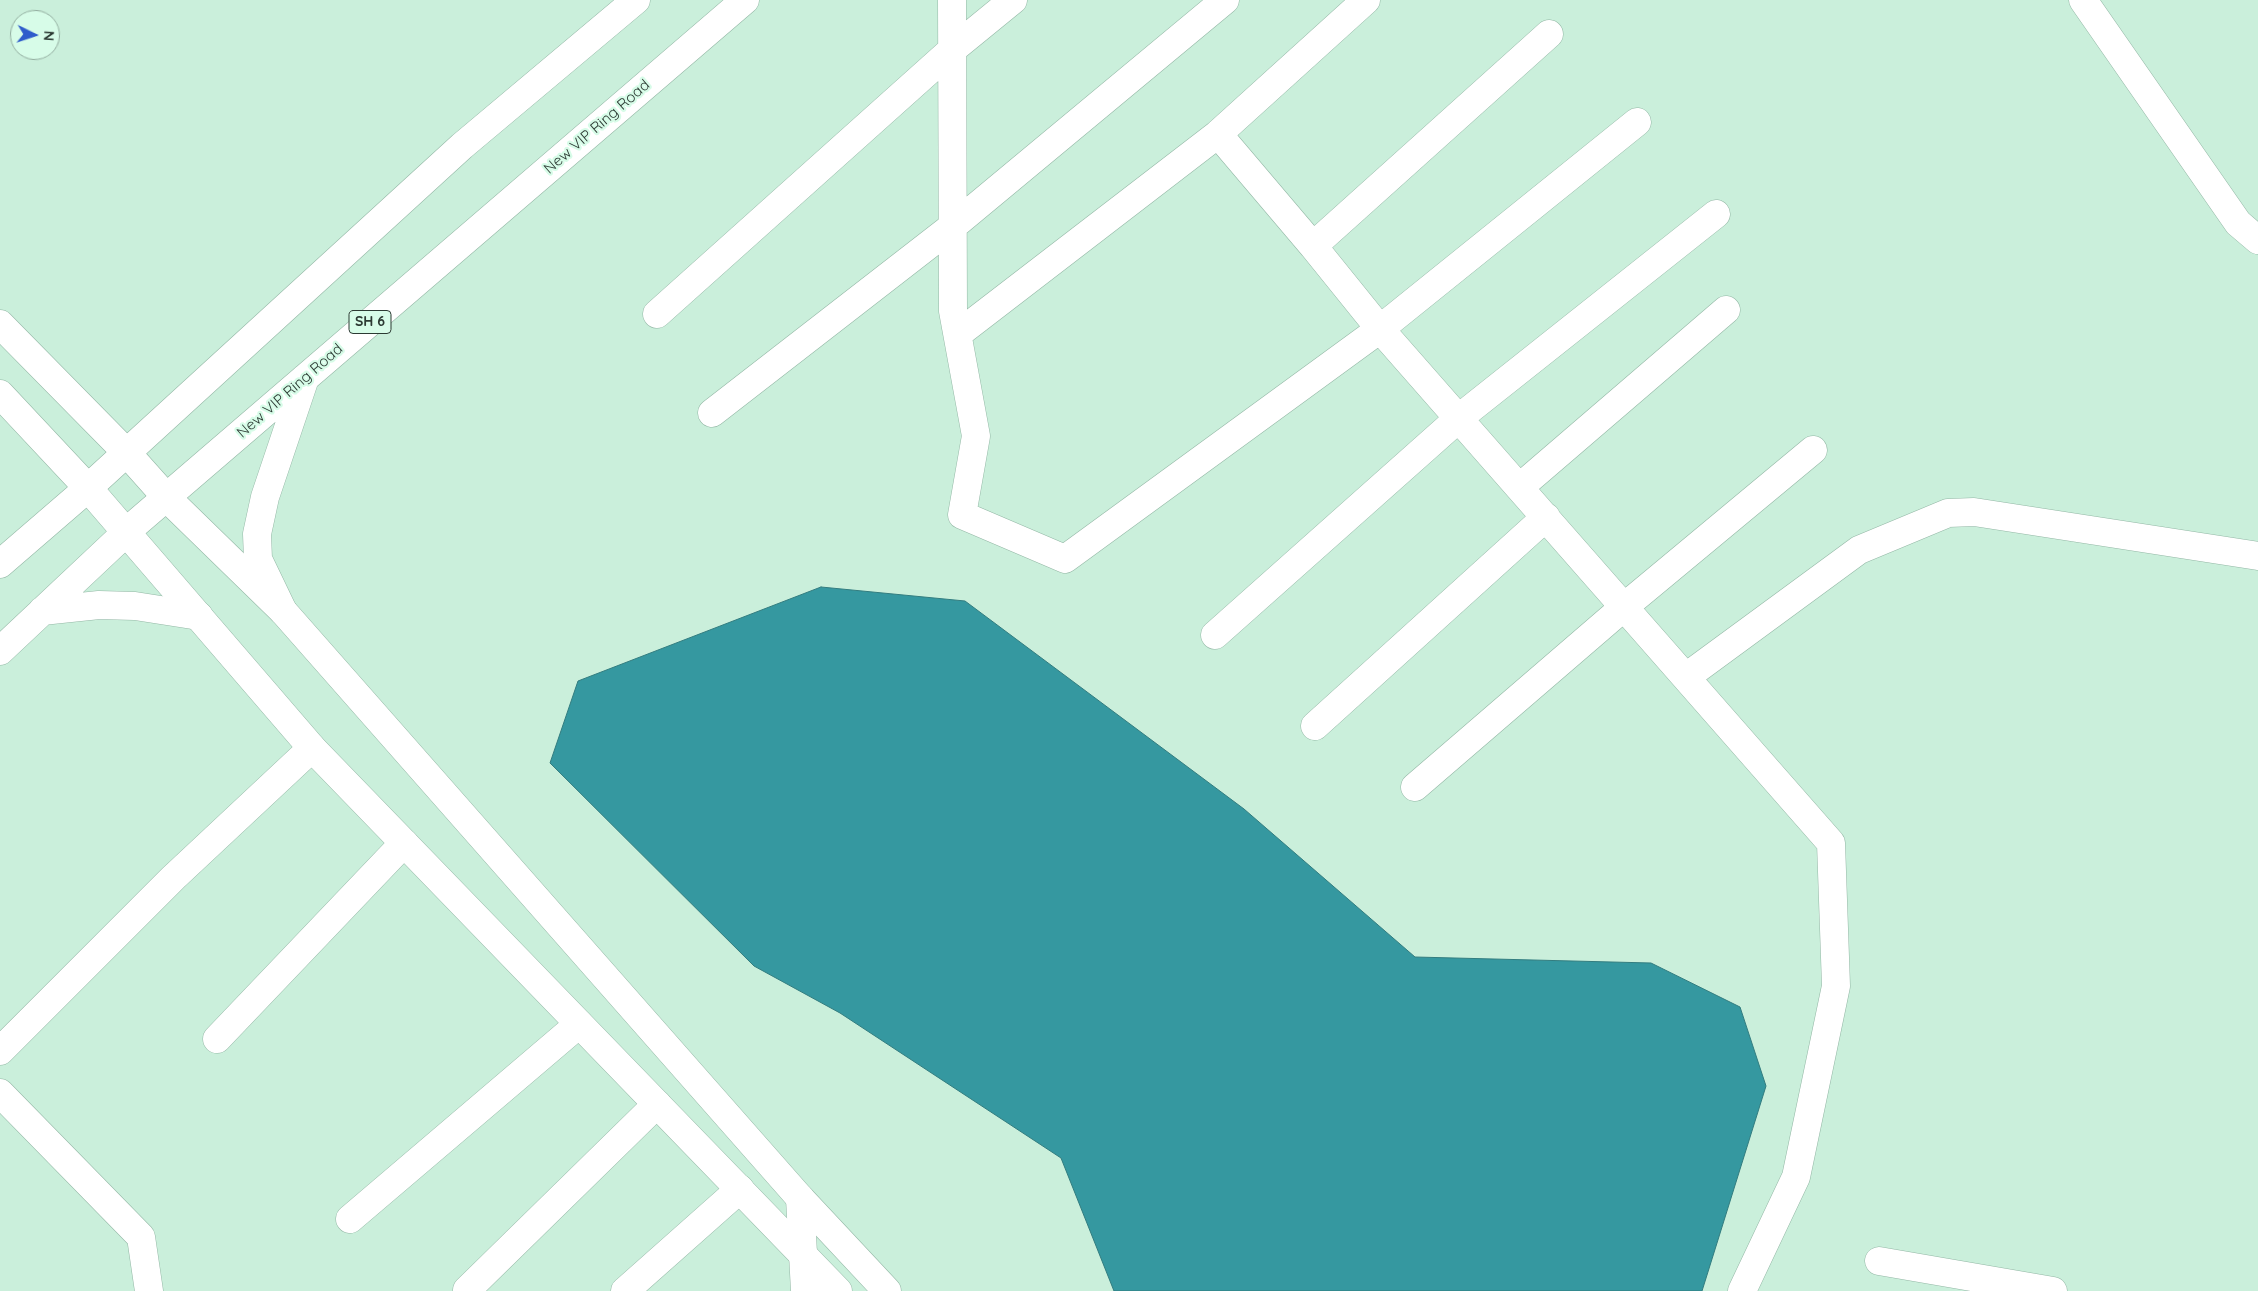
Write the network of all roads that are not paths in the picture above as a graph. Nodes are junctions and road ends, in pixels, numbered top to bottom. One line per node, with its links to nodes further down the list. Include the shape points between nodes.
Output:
1 (636, 0): 26 (street, via 462,146)
2 (745, 0): 21 (street, New VIP Ring Road / SH 6)
3 (952, 0): 9 (street)
4 (1013, 0): 9 (street)
5 (1225, 0): 13 (street)
6 (1366, 0): 11 (street)
7 (2083, 0): 14 (street, via 2238,223)
8 (1550, 34): 15 (street)
9 (953, 49): 13 (street); 17 (street)
10 (1637, 122): 19 (street)
11 (1218, 134): 15 (street); 20 (street)
12 (1716, 214): 24 (street)
13 (953, 226): 20 (street, via 953,311); 23 (street)
14 (2258, 240)
15 (1313, 246): 19 (street)
16 (1726, 310): 27 (street)
17 (657, 314)
18 (0, 324): 26 (street)
19 (1380, 329): 20 (street, via 1065,560 962,515 976,436); 24 (street)
20 (958, 334)
21 (306, 377): 29 (street, New VIP Ring Road / SH 6); 36 (street, via 265,497 258,534 258,559)
22 (0, 394): 28 (street)
23 (712, 413)
24 (1458, 418): 27 (street); 38 (street)
25 (1813, 450): 34 (street)
26 (126, 452): 28 (street); 29 (street)
27 (1520, 487): 30 (street)
28 (88, 488): 31 (street); 33 (street)
29 (166, 498): 31 (street, New VIP Ring Road / SH 6); 36 (street)
30 (1546, 517): 34 (street); 41 (street)
31 (126, 532): 35 (street, New VIP Ring Road / SH 6); 37 (street)
32 (2258, 556): 40 (street, via 1974,512 1948,513 1859,550)
33 (0, 564)
34 (1624, 606): 40 (street); 43 (street)
35 (42, 611): 37 (street, via 99,605 135,606); 39 (street, New VIP Ring Road / SH 6)
36 (283, 611): 51 (street)
37 (199, 616): 42 (street)
38 (1215, 635)
39 (0, 651)
40 (1686, 677): 53 (street, via 1830,843 1836,986 1796,1178)
41 (1315, 726)
42 (312, 748): 44 (street); 47 (street, via 173,878)
43 (1415, 787)
44 (404, 843): 45 (street); 46 (street)
45 (579, 1024): 49 (street); 52 (street)
46 (217, 1039)
47 (0, 1051)
48 (0, 1093): 57 (street, via 141,1237)
49 (657, 1104): 50 (street); 56 (street)
50 (740, 1189): 54 (street); 58 (street)
51 (800, 1198): 54 (street); 61 (street)
52 (350, 1219)
53 (1762, 1249): 62 (street); 63 (street)
54 (803, 1254): 59 (street); 60 (street)
55 (1880, 1260): 64 (street)
56 (467, 1290)
57 (149, 1291)
58 (625, 1291)
59 (805, 1291)
60 (838, 1291)
61 (887, 1291)
62 (1742, 1291)
63 (1763, 1291)
64 (2053, 1291)

